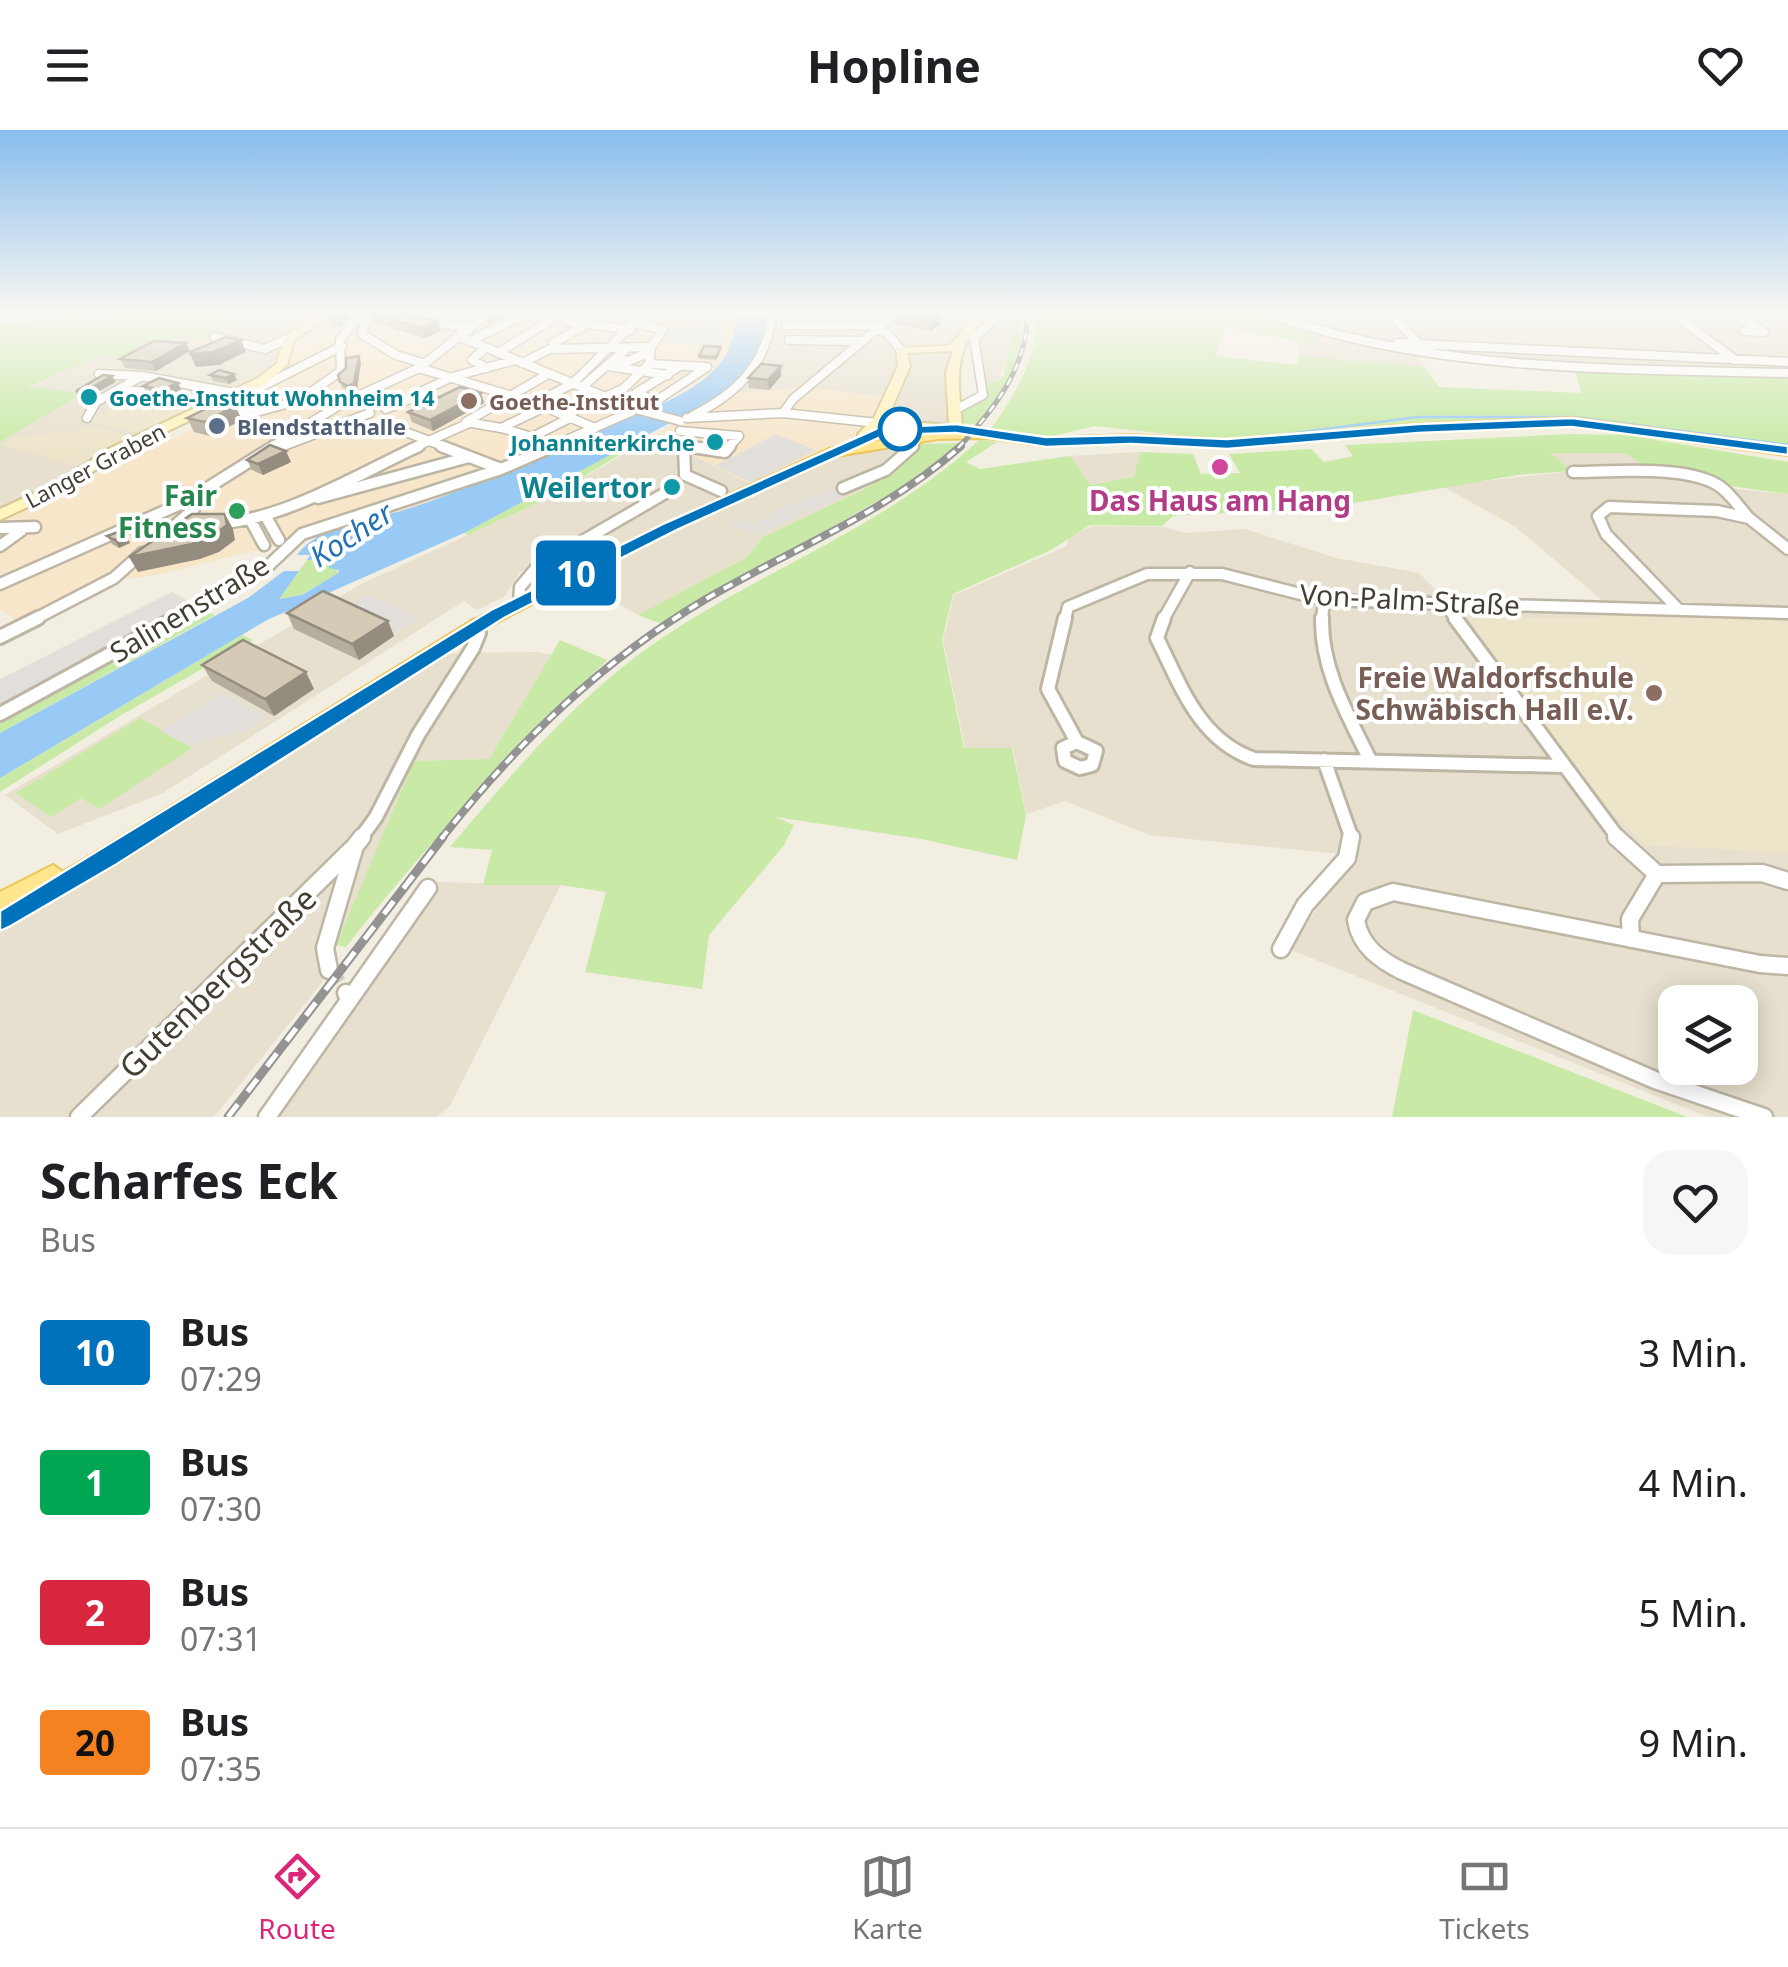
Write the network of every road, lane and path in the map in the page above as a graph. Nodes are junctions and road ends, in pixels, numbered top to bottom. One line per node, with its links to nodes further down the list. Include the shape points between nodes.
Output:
1 (281, 359): 43 (street, Langer Graben, via 274,374)
2 (315, 359): 43 (street)
3 (346, 359): 48 (street, via 341,373)
4 (406, 359): 24 (street)
5 (430, 359): 24 (street)
6 (473, 359): 26 (street)
7 (513, 359): 21 (street)
8 (522, 359): 21 (street)
9 (598, 359): 28 (street)
10 (616, 359): 23 (street)
11 (633, 359): 23 (street)
12 (648, 359): 27 (street)
13 (762, 359): 59 (street, via 732,394)
14 (839, 359): 55 (street)
15 (901, 359): 60 (street, via 904,366)
16 (954, 359): 54 (street)
17 (977, 359): 54 (street, via 983,395)
18 (1504, 359): 29 (street)
19 (1718, 359): 20 (street)
20 (1735, 360): 22 (street)
21 (518, 361): 26 (street); 31 (street)
22 (1788, 362)
23 (612, 363): 27 (street); 32 (street)
24 (422, 366): 35 (street); 50 (street)
25 (680, 366): 27 (street); 33 (street); 49 (street, Salinenstraße, via 707,367)
26 (487, 368): 35 (street)
27 (646, 368): 33 (street); 40 (street)
28 (586, 370): 32 (street); 38 (street)
29 (1788, 373)
30 (99, 374): 34 (street)
31 (548, 374): 38 (street); 44 (street)
32 (600, 374): 38 (street)
33 (670, 375): 42 (street)
34 (142, 376): 36 (street); 39 (street)
35 (452, 377): 37 (street); 45 (street)
36 (170, 378): 39 (street, via 146,392); 43 (street)
37 (474, 384): 41 (street); 44 (street)
38 (576, 386): 46 (street); 51 (street)
39 (119, 389): 57 (street, via 96,402)
40 (623, 389): 42 (street); 46 (street)
41 (459, 391)
42 (636, 393): 49 (street)
43 (241, 394): 48 (street, via 237,412); 83 (street, Langer Graben, via 116,451)
44 (507, 395): 51 (street); 58 (street)
45 (417, 396): 47 (street, via 426,407); 53 (street)
46 (601, 396): 52 (street); 56 (street)
47 (444, 398)
48 (300, 400): 50 (street)
49 (656, 400): 62 (street, Salinenstraße)
50 (345, 402): 71 (street); 71 (street, via 366,411)
51 (540, 405): 56 (street); 63 (street)
52 (631, 408): 59 (street, bridge); 62 (street)
53 (386, 409)
54 (953, 411): 64 (street)
55 (783, 413): 59 (street); 60 (street)
56 (569, 416): 62 (street); 63 (street, via 532,437)
57 (87, 418)
58 (470, 423): 63 (street); 68 (street)
59 (682, 423): 69 (street); 69 (street, via 739,436 725,452)
60 (878, 424): 65 (street); 67 (street)
61 (386, 425): 68 (street)
62 (592, 426): 75 (street, Salinenstraße)
63 (501, 428)
64 (956, 428): 65 (street); 66 (street)
65 (916, 432): 66 (main road); 67 (street); 70 (main road); 78 (street, via 913,449 897,466)
66 (987, 434): 72 (main road, via 1252,450 1610,431)
67 (864, 437): 70 (street)
68 (431, 442): 73 (street); 74 (street)
69 (686, 451): 80 (street, via 681,479)
70 (838, 451): 98 (main road)
71 (262, 454): 79 (street)
72 (1788, 454)
73 (468, 457): 75 (street); 77 (street)
74 (374, 467): 77 (street); 82 (street)
75 (501, 469): 104 (street, Salinenstraße, via 302,534 266,568)
76 (1573, 472): 85 (street, via 1701,480 1715,484)
77 (391, 477): 82 (street)
78 (843, 488)
79 (205, 490): 96 (street, via 143,524); 103 (street, via 196,506 114,578)
80 (721, 491)
81 (666, 492): 98 (street, via 536,568 518,592)
82 (284, 508): 84 (street)
83 (0, 515)
84 (265, 515): 86 (street); 91 (street)
85 (1749, 518): 94 (street); 100 (street, via 1717,510 1609,507 1598,516 1606,534)
86 (250, 520): 87 (street); 92 (street)
87 (204, 522)
88 (0, 528): 90 (street)
89 (35, 528): 90 (street)
90 (22, 530): 93 (street)
91 (279, 540)
92 (264, 545)
93 (0, 546)
94 (1788, 549)
95 (1190, 572): 97 (street, Von-Palm-Straße); 105 (street, Von-Palm-Straße, via 1136,576 1068,607 1048,689); 106 (street, via 1157,638 1213,739 1238,756)
96 (0, 584)
97 (1324, 600): 99 (street, Von-Palm-Straße); 107 (street, via 1325,664)
98 (520, 602): 102 (main road)
99 (1446, 604): 100 (street, Von-Palm-Straße); 108 (street)
100 (1679, 610): 101 (street, Von-Palm-Straße)
101 (1788, 613)
102 (471, 629): 109 (street, via 479,633 473,648); 113 (main road, via 367,680 101,848); 114 (main road)
103 (0, 638)
104 (0, 714)
105 (1077, 742)
106 (1324, 760): 107 (street); 116 (street, via 1352,845 1305,904)
107 (1370, 760): 108 (street)
108 (1564, 766): 110 (street, via 1612,833)
109 (355, 846): 118 (street, via 325,948); 119 (street, Gutenbergstraße)
110 (1657, 874): 111 (street, via 1762,874); 115 (street, via 1630,919)
111 (1788, 881)
112 (428, 888): 120 (street)
113 (0, 903)
114 (0, 919)
115 (1631, 939): 117 (street); 121 (street, via 1393,892 1364,900 1355,920 1382,961 1420,980 1654,1080)
116 (1280, 950)
117 (1788, 966)
118 (328, 970)
119 (79, 1117)
120 (267, 1117)
121 (1764, 1117)

